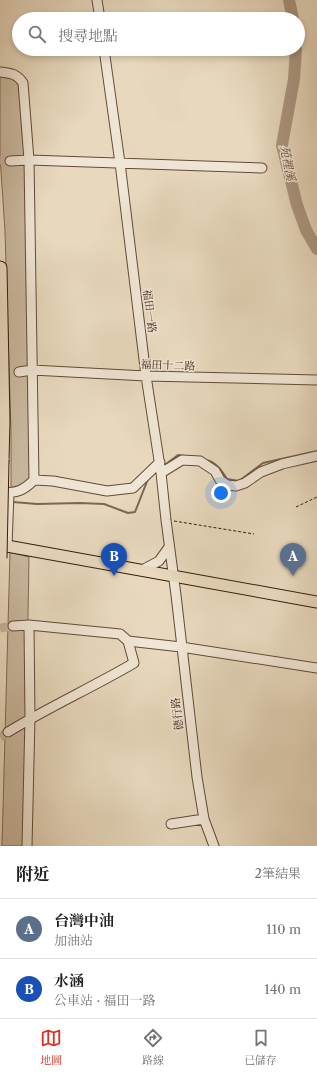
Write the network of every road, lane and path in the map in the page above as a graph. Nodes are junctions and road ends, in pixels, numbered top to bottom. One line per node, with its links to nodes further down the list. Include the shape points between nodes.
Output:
1 (97, 0): 2 (street)
2 (99, 12)
3 (105, 56): 7 (street, 福田一路)
4 (0, 72): 5 (street, via 9,72 23,83)
5 (29, 160): 6 (street); 7 (street); 10 (street)
6 (10, 161)
7 (120, 163): 8 (street); 12 (street, 福田一路)
8 (262, 168)
9 (0, 268): 25 (highway, bridge, via 3,421)
10 (32, 370): 11 (street, 福田十二路); 12 (street, 福田十二路); 17 (street)
11 (19, 372)
12 (146, 376): 13 (street, 福田十二路); 15 (street, 福田一路)
13 (317, 380)
14 (317, 456): 16 (street, via 268,469 236,486 227,485 220,480 215,471 200,461 182,460)
15 (160, 462): 16 (street, 福田一路); 17 (street, via 133,488 107,491)
16 (161, 473): 21 (street, 福田一路)
17 (34, 480): 18 (street, via 25,489)
18 (4, 492): 23 (street)
19 (317, 497): 20 (path)
20 (296, 507)
21 (166, 520): 22 (path); 24 (street, 福田一路)
22 (254, 534)
23 (7, 546): 26 (main road)
24 (170, 547): 26 (street, via 160,560); 27 (street, 福田一路)
25 (0, 558)
26 (142, 570): 27 (main road)
27 (173, 576): 28 (main road); 32 (street, 德行路)
28 (317, 602)
29 (29, 625): 30 (street); 31 (street, via 120,634); 34 (street)
30 (12, 626)
31 (128, 641): 32 (street); 34 (street, via 134,663)
32 (181, 647): 33 (street); 36 (street, 德行路)
33 (317, 668)
34 (30, 718): 35 (street); 38 (street)
35 (8, 732)
36 (204, 819): 37 (street); 39 (street, 德行路)
37 (171, 824)
38 (27, 846)
39 (214, 846)

